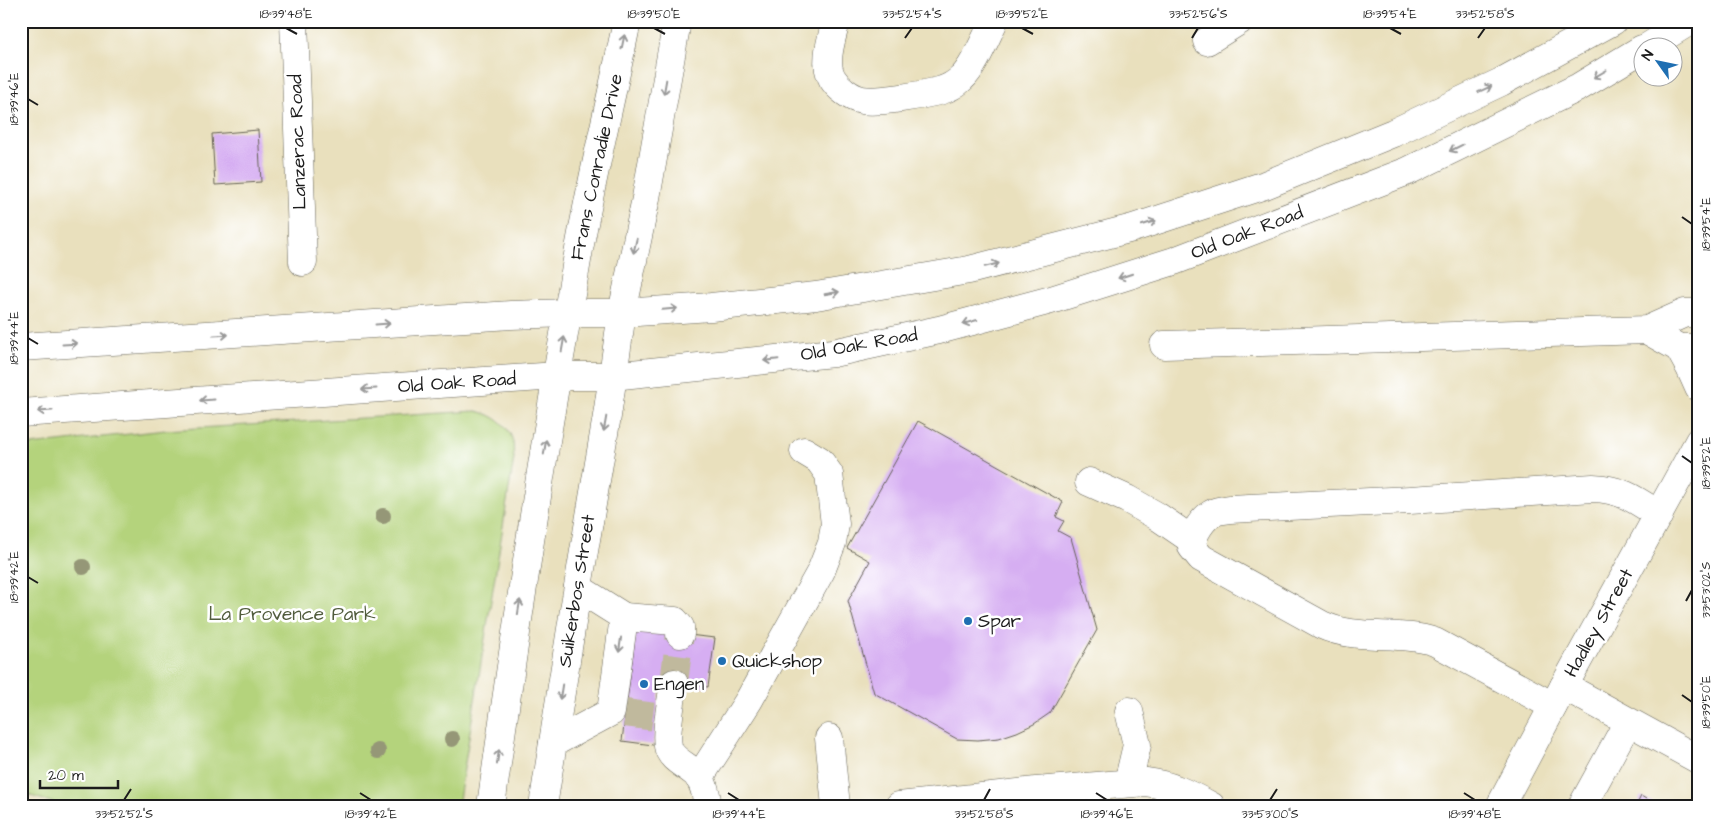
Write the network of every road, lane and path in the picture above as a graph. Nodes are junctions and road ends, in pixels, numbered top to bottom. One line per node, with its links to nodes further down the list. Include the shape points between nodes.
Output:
1 (294, 21): 12 (street, Lanzerac Road)
2 (627, 21): 13 (street, Frans Conradie Drive, one-way to 2)
3 (677, 21): 14 (street, one-way to 14)
4 (836, 21): 5 (street, via 829,60 832,77 854,98 870,100 939,91 956,83 966,74)
5 (994, 21)
6 (1239, 21): 10 (street)
7 (1612, 21): 14 (street, Old Oak Road, one-way to 7, via 816,296 950,274 1134,228 1265,185 1394,133 1501,82)
8 (1690, 21): 9 (street, Old Oak Road)
9 (1661, 38)
10 (1207, 41)
11 (1632, 55): 21 (street, Old Oak Road, one-way to 21, via 1578,87 1408,171 1174,261 1061,297 833,354)
12 (303, 262)
13 (568, 313): 14 (street, Old Oak Road); 19 (street, Old Oak Road, one-way to 13); 20 (street, Frans Conradie Drive, one-way to 13)
14 (622, 313): 21 (street, Suikerbos Street)
15 (1699, 313): 16 (street, via 1684,313)
16 (1647, 330): 17 (street); 18 (street)
17 (1164, 345)
18 (1683, 346): 22 (street)
19 (21, 347)
20 (557, 376): 21 (street, Old Oak Road); 23 (street, Old Oak Road, one-way to 23); 41 (street, one-way to 20)
21 (612, 376): 29 (street, Suikerbos Street, one-way to 29)
22 (1699, 388)
23 (21, 413)
24 (1699, 441): 27 (street, Hadley Street)
25 (804, 451): 39 (street, via 819,460 830,474 835,524 832,543 821,571 758,686)
26 (1089, 482): 28 (street, via 1158,516)
27 (1659, 515): 28 (street, via 1628,495 1593,488 1230,509 1209,515); 33 (street, Hadley Street)
28 (1192, 540): 33 (street, via 1192,547 1201,558 1327,627 1426,639 1522,689)
29 (578, 588): 30 (street); 37 (street, Suikerbos Street, one-way to 37)
30 (624, 617): 31 (street, via 675,621 680,627); 37 (street, one-way to 37, via 618,712)
31 (680, 634)
32 (674, 683): 39 (street, via 662,718 668,746 672,754)
33 (1558, 696): 35 (street); 47 (street, Hadley Street)
34 (1129, 712): 40 (street, via 1137,745)
35 (1628, 722): 38 (street); 48 (street)
36 (830, 738): 44 (street)
37 (553, 743): 42 (street, Suikerbos Street)
38 (1699, 760)
39 (699, 778): 43 (street)
40 (1128, 783): 45 (street); 46 (street, via 1170,786)
41 (491, 806)
42 (543, 806)
43 (708, 806)
44 (836, 806)
45 (899, 806)
46 (1211, 806)
47 (1500, 806)
48 (1582, 806)

